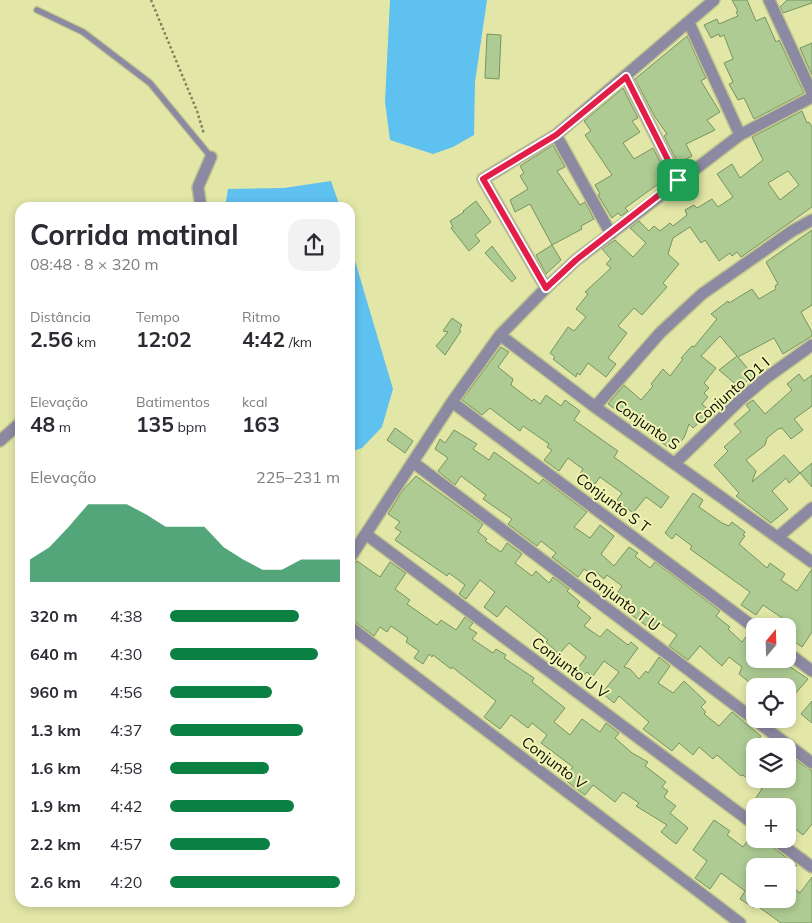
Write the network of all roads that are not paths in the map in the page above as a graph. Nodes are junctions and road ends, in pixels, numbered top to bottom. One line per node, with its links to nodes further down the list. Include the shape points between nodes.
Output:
1 (714, 0): 4 (street)
2 (769, 0): 6 (street)
3 (37, 10): 9 (lane, via 83,32 150,83)
4 (689, 23): 5 (street); 8 (street)
5 (626, 77): 7 (street); 10 (street)
6 (812, 95): 8 (street)
7 (556, 135): 13 (street); 14 (street, via 483,179)
8 (740, 135): 10 (street)
9 (211, 157): 11 (street, via 198,187)
10 (678, 180): 13 (street)
11 (200, 202)
12 (812, 220): 18 (street, via 702,294 660,333)
13 (611, 234): 14 (street)
14 (546, 288): 15 (street)
15 (500, 335): 17 (street); 18 (street, Conjunto S)
16 (812, 345): 22 (street, Conjunto D1 I, via 740,400)
17 (452, 402): 21 (street); 28 (street, Conjunto S T)
18 (595, 407): 22 (street, Conjunto S)
19 (15, 428): 20 (street)
20 (0, 441)
21 (414, 463): 24 (street); 32 (street, Conjunto T U)
22 (675, 463): 25 (street, Conjunto S)
23 (812, 508): 25 (street)
24 (367, 535): 26 (street); 33 (street, Conjunto U V)
25 (778, 537): 27 (street, Conjunto S)
26 (355, 551)
27 (812, 562)
28 (746, 621)
29 (355, 631): 36 (street, Conjunto V)
30 (796, 659): 31 (street)
31 (812, 671)
32 (812, 763)
33 (746, 818)
34 (786, 848): 35 (street)
35 (812, 867)
36 (740, 923)

